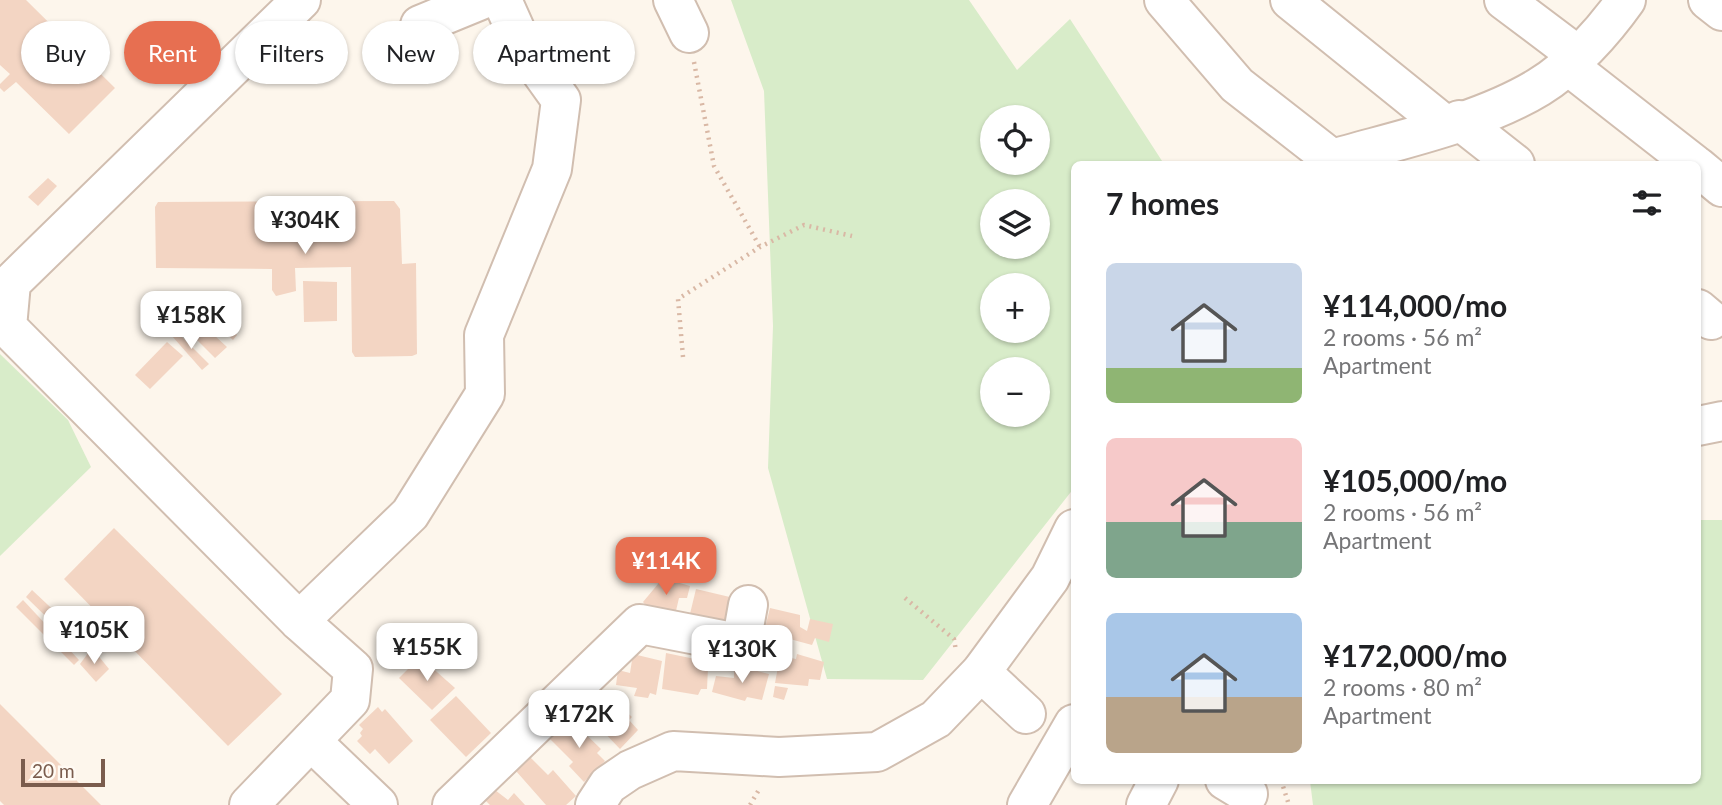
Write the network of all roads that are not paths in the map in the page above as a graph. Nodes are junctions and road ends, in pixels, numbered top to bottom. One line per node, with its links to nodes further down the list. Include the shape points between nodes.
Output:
1 (301, 0): 21 (street, via 11,283 7,327)
2 (481, 0): 10 (street)
3 (502, 0): 21 (street, via 523,47 561,100 552,169 484,335 485,394 410,514)
4 (1164, 0): 12 (street, via 1237,85 1332,159)
5 (1290, 0): 12 (street)
6 (1504, 0): 11 (street)
7 (1626, 0): 11 (street, via 1613,20)
8 (1708, 0): 9 (street)
9 (1722, 10)
10 (430, 21)
11 (1572, 60): 12 (street, via 1541,86 1498,108); 14 (street)
12 (1452, 122): 13 (street)
13 (1510, 161)
14 (1690, 161)
15 (1701, 170): 16 (street)
16 (1722, 187)
17 (1722, 421): 18 (street)
18 (1701, 425)
19 (1071, 535): 22 (street, via 1050,578)
20 (748, 605): 29 (street, via 755,647 640,624)
21 (299, 621): 25 (street, via 353,669 350,700)
22 (981, 671): 23 (street); 30 (street, via 936,719 877,752 779,757 673,751 608,785)
23 (1026, 714)
24 (1071, 729): 31 (street)
25 (311, 741): 27 (street); 28 (street)
26 (1157, 784): 32 (street)
27 (249, 805)
28 (378, 805)
29 (453, 805)
30 (594, 805)
31 (1027, 805)
32 (1146, 805)

